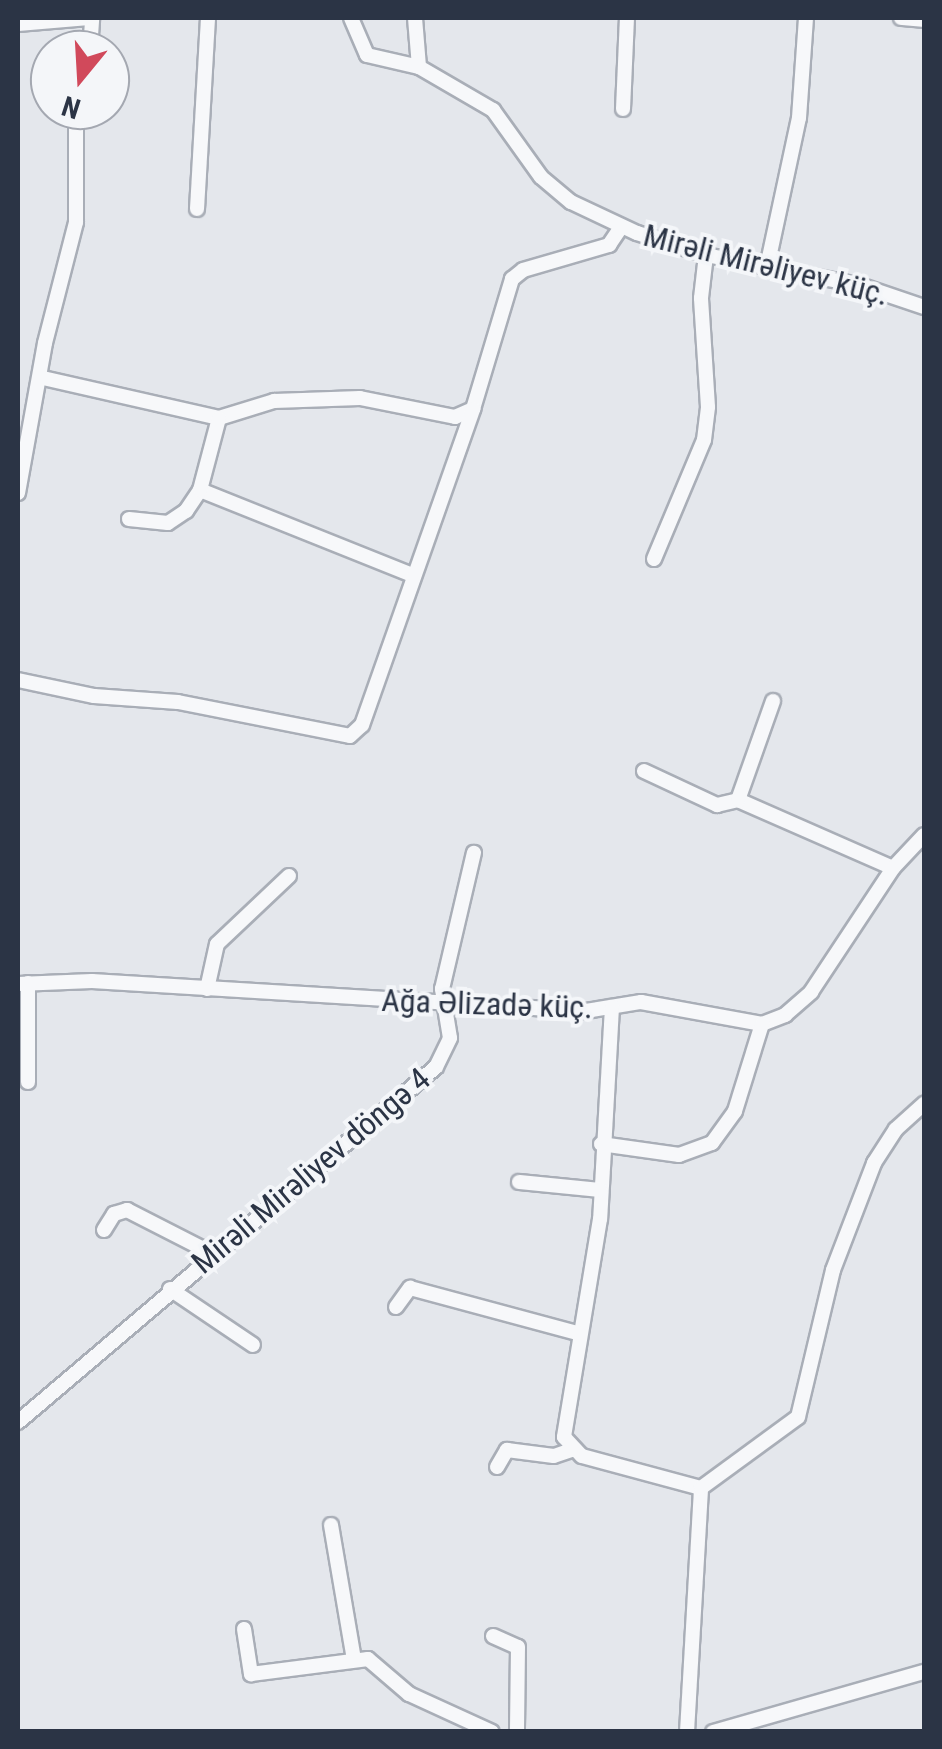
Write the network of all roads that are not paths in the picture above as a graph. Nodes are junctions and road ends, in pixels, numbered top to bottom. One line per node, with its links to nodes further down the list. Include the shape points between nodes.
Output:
1 (91, 18): 9 (street)
2 (208, 18): 13 (street)
3 (351, 18): 10 (street, Mirəli Mirəliyev küç., via 367,54)
4 (415, 18): 10 (street)
5 (627, 18): 11 (street)
6 (806, 18): 16 (street, via 799,118)
7 (902, 18): 8 (street)
8 (924, 20)
9 (18, 24)
10 (419, 68): 14 (street, Mirəli Mirəliyev küç., via 494,110 542,178)
11 (623, 109)
12 (76, 130): 18 (street, via 76,222 44,343)
13 (197, 208)
14 (621, 226): 15 (street, Mirəli Mirəliyev küç.); 19 (street, via 608,245 523,270 512,280)
15 (706, 255): 16 (street, Mirəli Mirəliyev küç.); 24 (street, via 700,298 704,440)
16 (767, 267): 17 (street, Mirəli Mirəliyev küç.)
17 (924, 306)
18 (43, 378): 20 (street); 22 (street)
19 (473, 409): 20 (street, via 455,416 343,399 274,402); 25 (street)
20 (219, 418): 21 (street)
21 (200, 490): 23 (street, via 168,522); 25 (street)
22 (18, 493)
23 (129, 520)
24 (654, 559)
25 (412, 574): 26 (street, via 362,725 350,736)
26 (18, 680)
27 (773, 701): 29 (street)
28 (644, 770): 29 (street, via 717,805)
29 (738, 800): 32 (street)
30 (924, 836): 32 (street)
31 (474, 852): 36 (street, Mirəli Mirəliyev döngə 4, via 444,978)
32 (893, 868): 38 (street, via 811,992 785,1015)
33 (289, 876): 35 (street, via 217,944)
34 (23, 983): 35 (street, Ağa Əlizadə küç.); 39 (street)
35 (207, 989): 36 (street, Ağa Əlizadə küç.)
36 (444, 1006): 37 (street, Ağa Əlizadə küç.); 46 (street, Mirəli Mirəliyev döngə 4, via 450,1038 436,1067)
37 (612, 1007): 38 (street, Ağa Əlizadə küç., via 642,1002); 42 (street)
38 (762, 1024): 42 (street, via 735,1111 712,1143 679,1155)
39 (28, 1082)
40 (921, 1108): 41 (street); 54 (street, via 884,1144 845,1238 798,1417)
41 (924, 1128)
42 (601, 1144): 44 (street)
43 (518, 1182): 44 (street)
44 (601, 1190): 49 (street)
45 (104, 1230): 46 (street, via 114,1214 127,1210)
46 (215, 1255): 47 (street, Mirəli Mirəliyev döngə 4)
47 (170, 1289): 50 (street); 51 (street, Mirəli Mirəliyev döngə 4)
48 (396, 1307): 49 (street, via 410,1288)
49 (580, 1334): 52 (street, via 564,1437)
50 (253, 1345)
51 (18, 1422)
52 (571, 1450): 53 (street, via 550,1456 507,1450); 54 (street)
53 (496, 1467)
54 (701, 1488): 63 (street)
55 (332, 1524): 58 (street)
56 (244, 1630): 58 (street, via 252,1674)
57 (493, 1636): 62 (street, via 518,1647)
58 (354, 1659): 61 (street, via 382,1668 409,1694)
59 (924, 1672): 60 (street)
60 (743, 1728): 64 (street)
61 (492, 1732)
62 (517, 1732)
63 (687, 1732)
64 (713, 1732)

